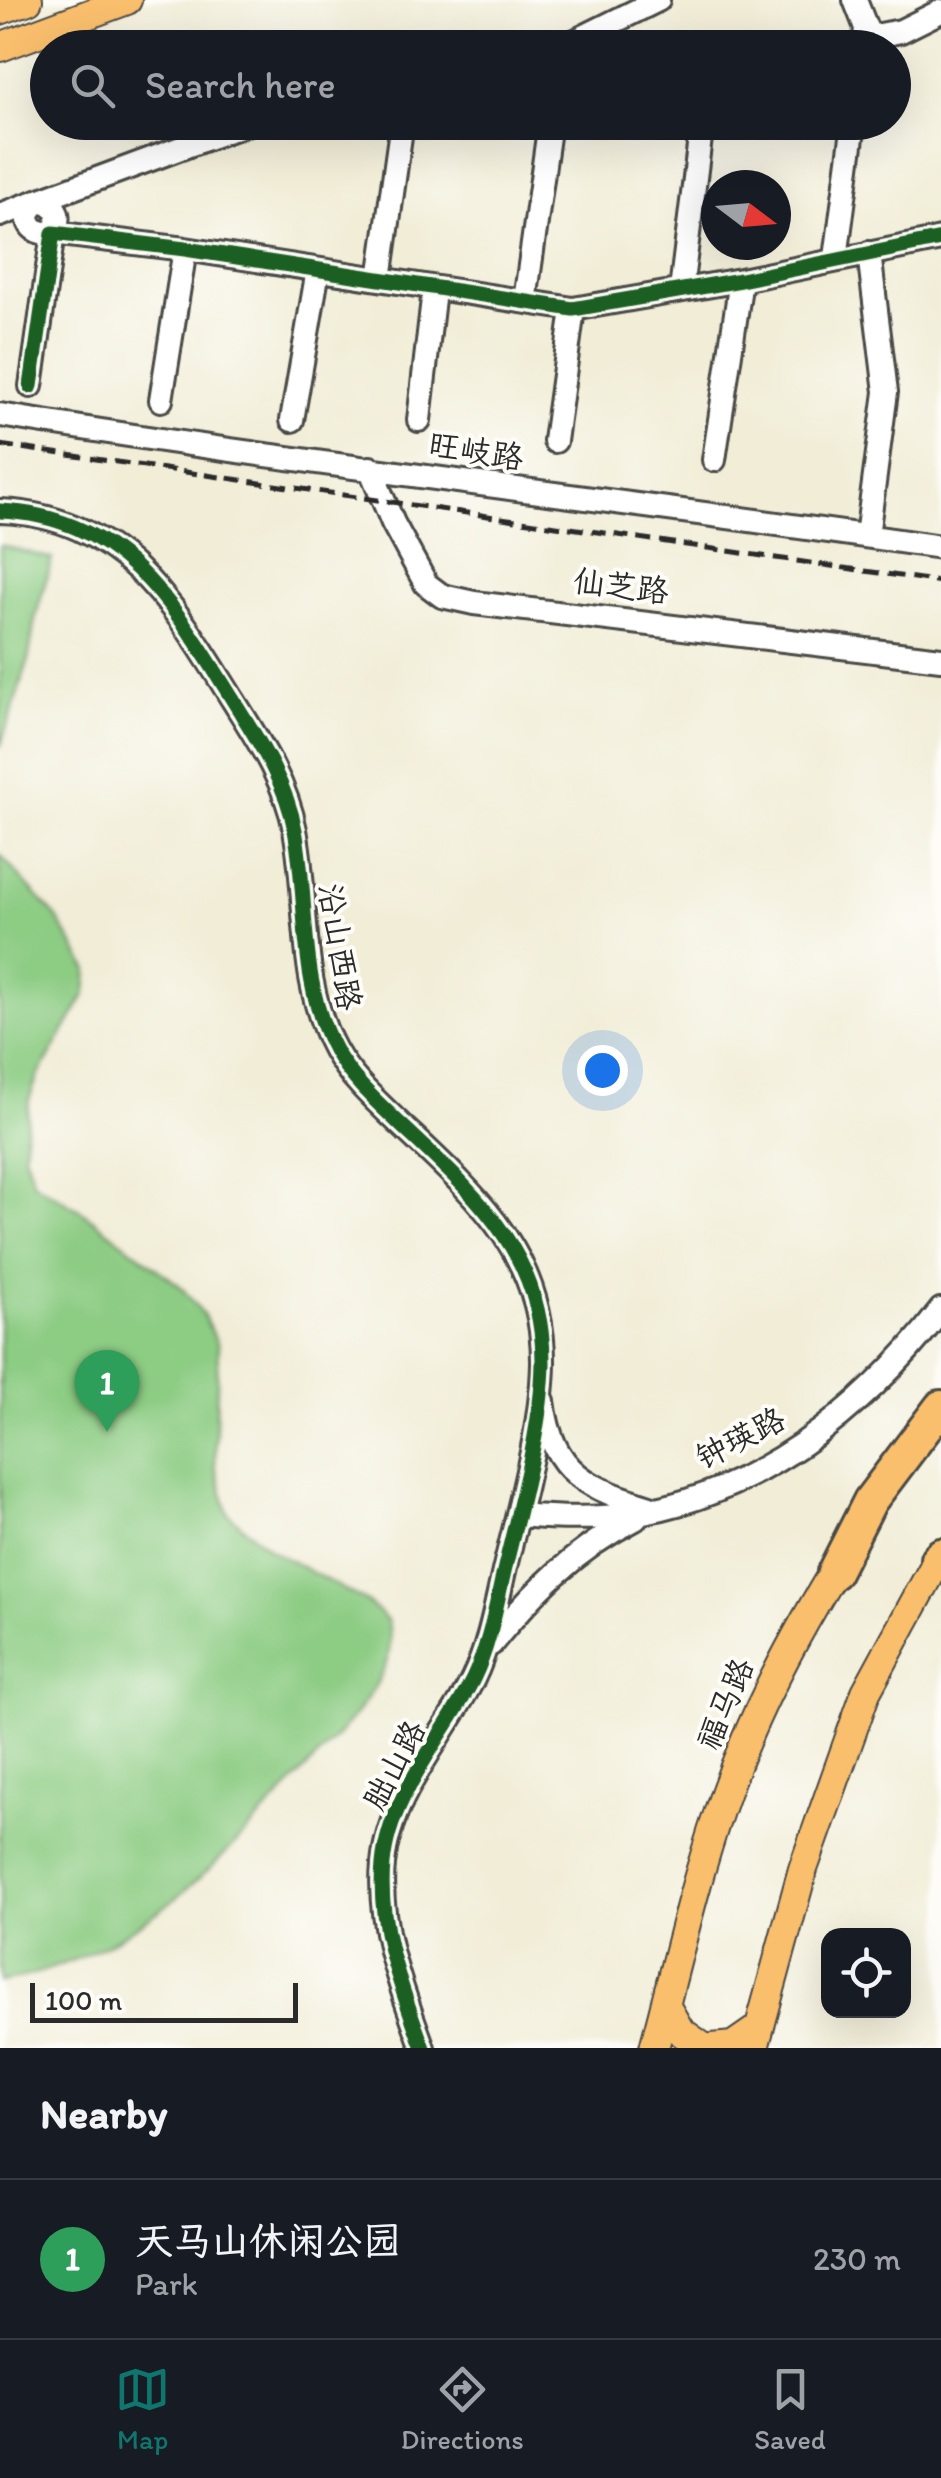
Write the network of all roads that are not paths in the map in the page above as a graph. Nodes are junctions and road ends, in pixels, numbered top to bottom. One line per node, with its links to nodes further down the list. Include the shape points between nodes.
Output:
1 (28, 0): 5 (main road)
2 (127, 0): 7 (main road)
3 (658, 0): 8 (street)
4 (854, 0): 9 (street)
5 (0, 10)
6 (941, 11): 10 (street)
7 (46, 30)
8 (597, 30)
9 (866, 30)
10 (903, 30)
11 (30, 36): 12 (main road)
12 (0, 47)
13 (203, 140): 18 (street)
14 (399, 140): 26 (street)
15 (547, 140): 30 (street)
16 (700, 140): 29 (street)
17 (852, 140): 24 (street)
18 (37, 202): 19 (street); 20 (street, via 29,223)
19 (0, 215)
20 (52, 234): 22 (street); 32 (street)
21 (941, 239): 23 (street)
22 (185, 249): 25 (street); 33 (street)
23 (869, 253): 24 (street); 41 (street, via 886,402)
24 (836, 258): 27 (street)
25 (318, 270): 26 (street); 35 (street)
26 (380, 280): 28 (street)
27 (740, 280): 29 (street); 38 (street)
28 (434, 290): 30 (street); 36 (street)
29 (681, 290): 31 (street)
30 (525, 300): 31 (street)
31 (574, 309): 37 (street)
32 (31, 386)
33 (162, 400)
34 (0, 415): 39 (street, 旺岐路)
35 (292, 420)
36 (419, 420)
37 (555, 441)
38 (714, 460)
39 (370, 468): 41 (street, 旺岐路); 43 (street, 仙芝路, via 420,576 442,596)
40 (0, 511): 45 (street, 沿山西路, via 37,515 99,540 148,576 184,620 250,726 295,831 313,992 327,1034 357,1081 466,1186 517,1253 539,1318)
41 (866, 536): 42 (street, 旺岐路)
42 (941, 547)
43 (941, 658)
44 (941, 1310): 48 (street, 钟瑛路, via 836,1420 789,1454)
45 (541, 1384): 48 (street, via 553,1442 575,1476); 49 (street, 沿山西路)
46 (941, 1407): 51 (highway, via 870,1501)
47 (941, 1427): 51 (main road, 福马路)
48 (657, 1508): 49 (street, 钟瑛路, via 602,1518); 52 (street, via 576,1555)
49 (518, 1514): 52 (street, 胐山路)
50 (940, 1556): 54 (main road, via 866,1692 802,1869)
51 (834, 1572): 53 (main road, 福马路, via 786,1651 730,1781)
52 (486, 1651): 55 (street, 胐山路, via 394,1816 383,1862 390,1949)
53 (665, 2004): 56 (main road, 福马路); 57 (main road); 58 (main road, via 680,2031)
54 (756, 2038): 59 (main road); 60 (main road)
55 (423, 2048)
56 (654, 2048)
57 (681, 2048)
58 (704, 2048)
59 (712, 2048)
60 (737, 2048)

